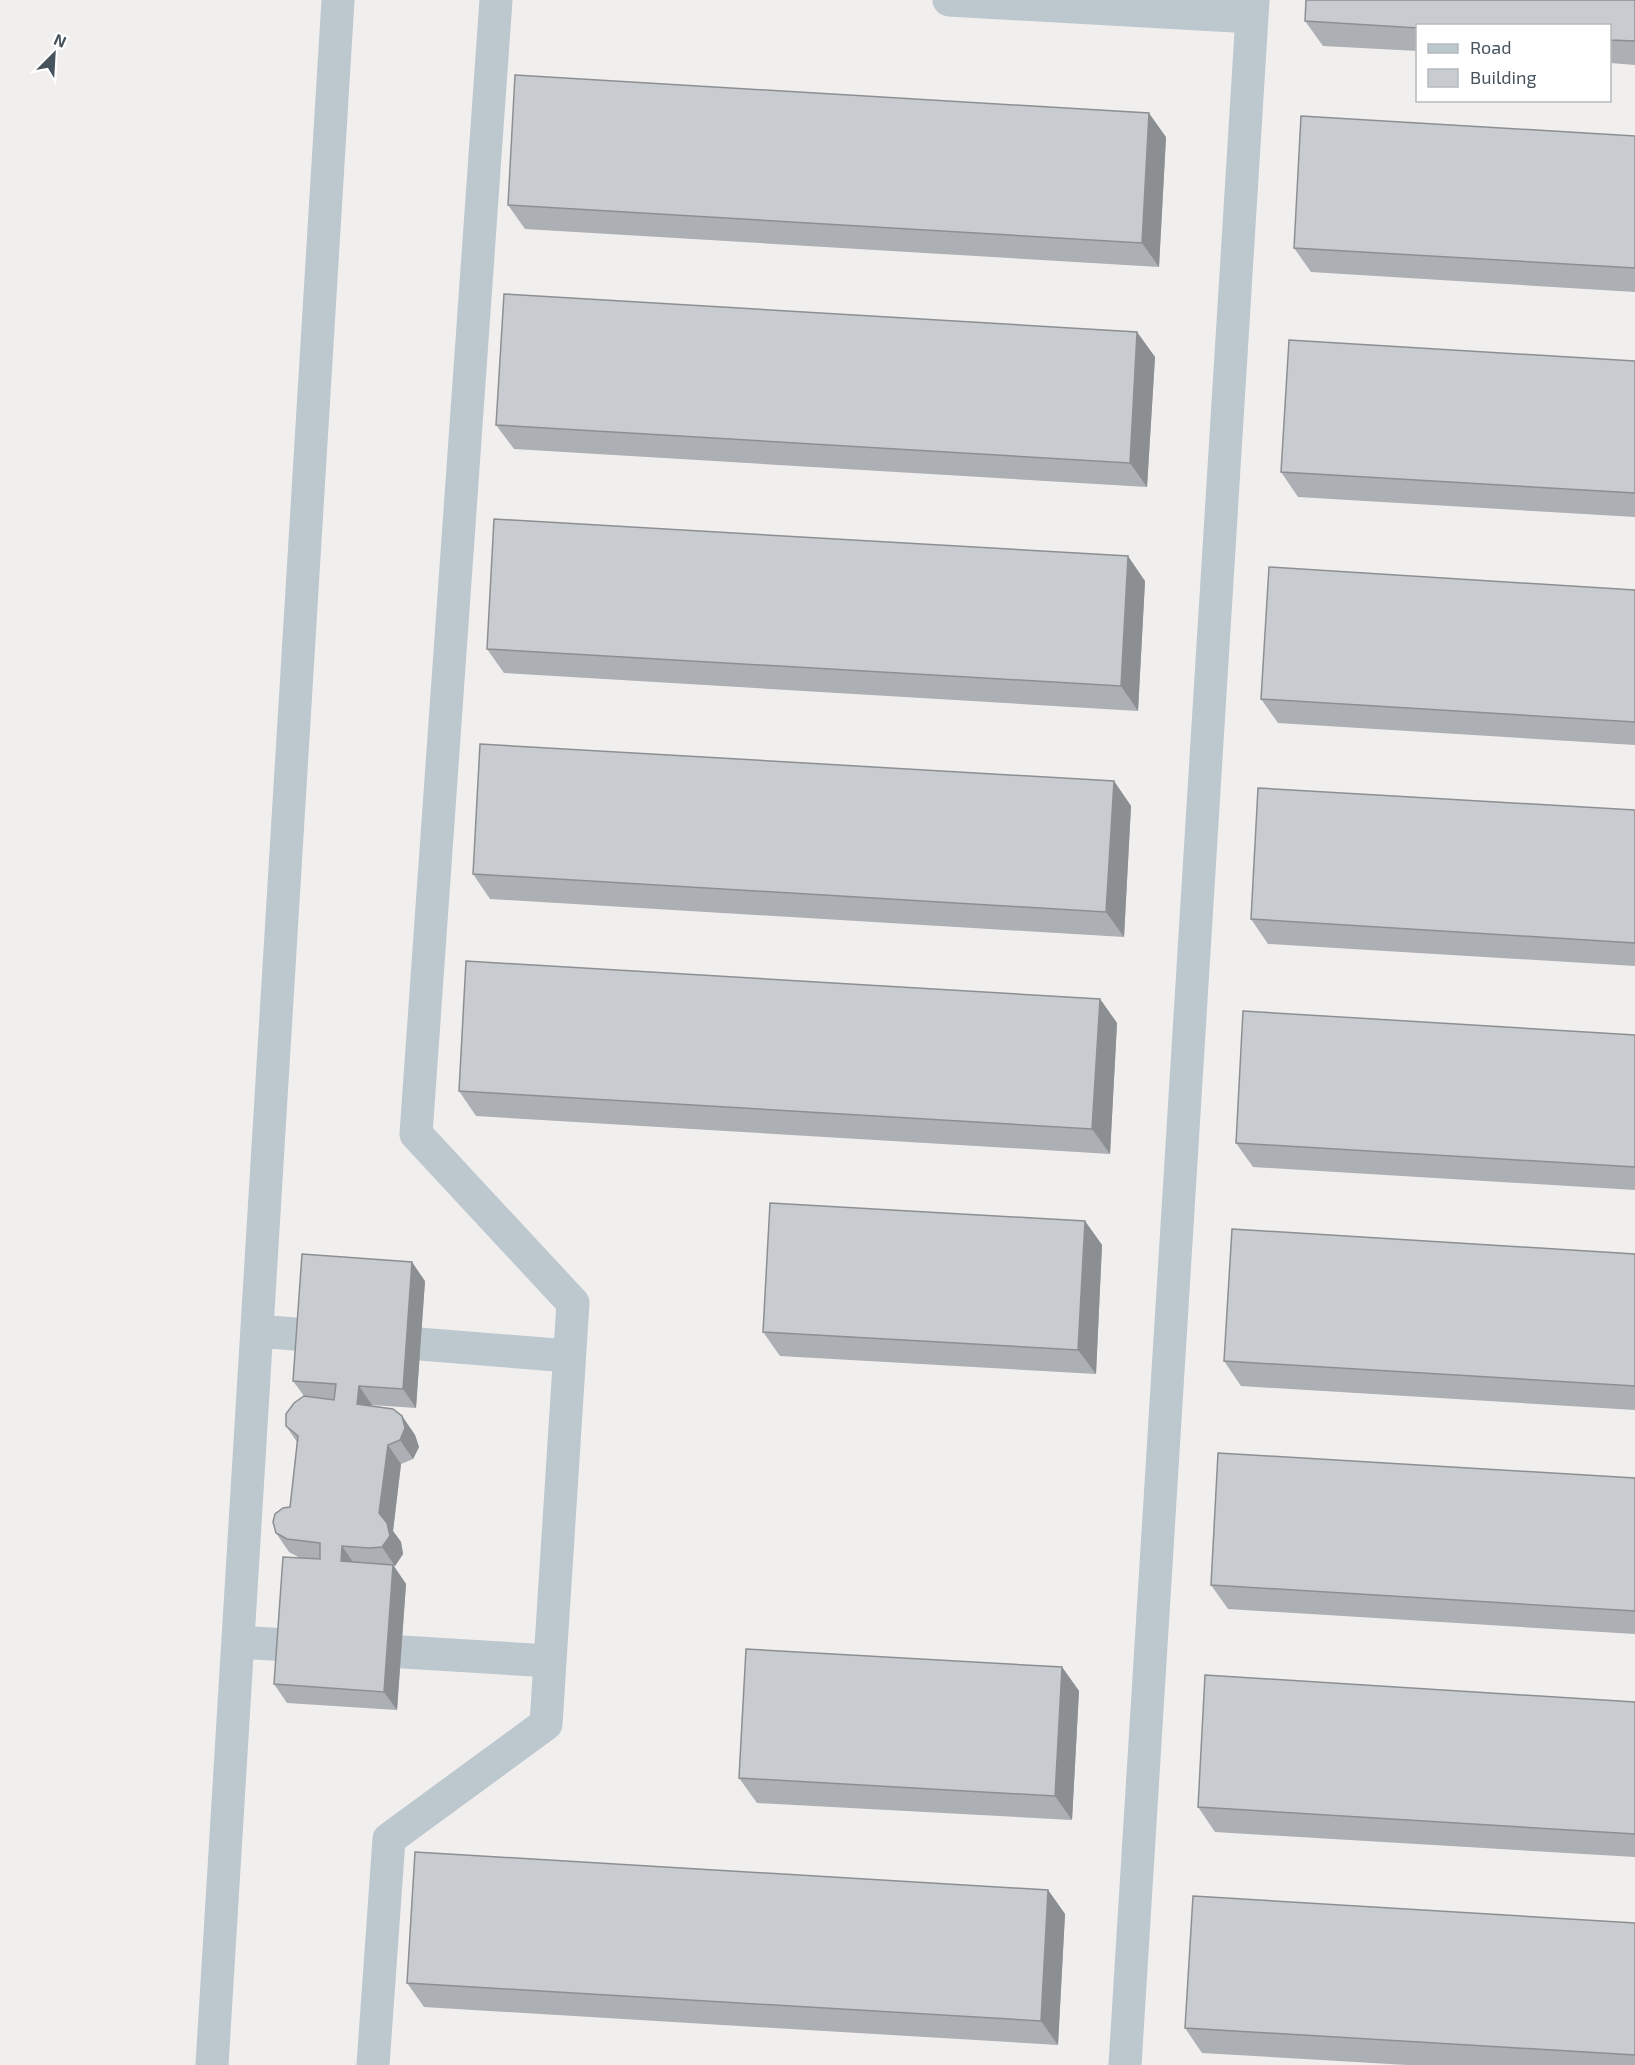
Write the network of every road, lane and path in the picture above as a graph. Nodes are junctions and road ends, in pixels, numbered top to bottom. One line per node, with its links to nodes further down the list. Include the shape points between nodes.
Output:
1 (338, 0): 5 (lane)
2 (496, 0): 6 (lane, via 416,1134 573,1303)
3 (950, 0): 4 (lane)
4 (1253, 8): 11 (lane)
5 (257, 1331): 6 (lane); 7 (lane)
6 (569, 1356): 8 (lane)
7 (238, 1642): 8 (lane); 9 (lane)
8 (550, 1661): 10 (lane, via 546,1724 389,1839)
9 (213, 2065)
10 (373, 2065)
11 (1125, 2065)

